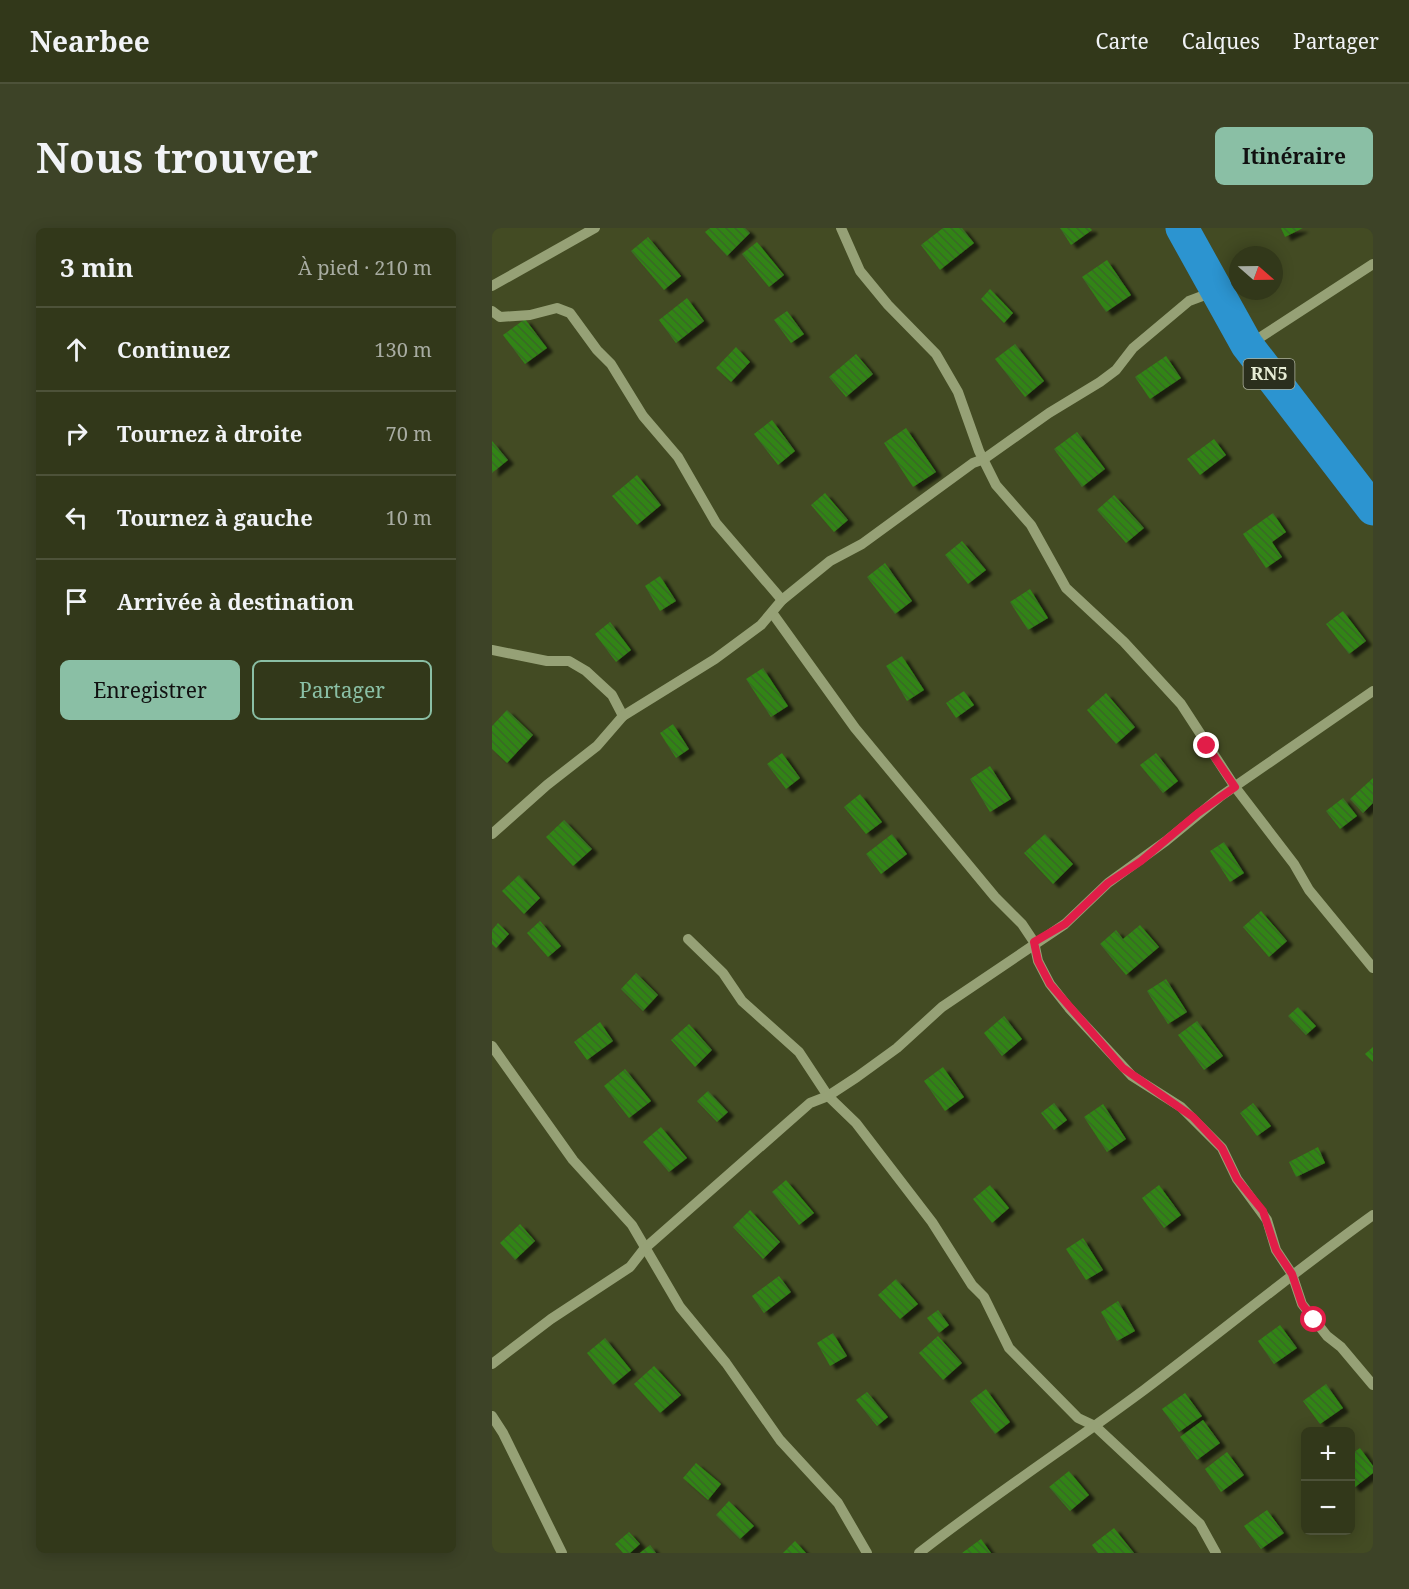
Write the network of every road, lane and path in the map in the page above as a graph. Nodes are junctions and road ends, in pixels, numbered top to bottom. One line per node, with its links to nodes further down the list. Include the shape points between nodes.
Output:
1 (595, 228): 5 (street)
2 (841, 228): 9 (street, via 860,271 947,370)
3 (1182, 228): 6 (highway, RN5)
4 (1373, 264): 8 (street)
5 (492, 286)
6 (1218, 290): 8 (highway, RN5); 9 (street, via 1189,301 1133,348 1108,376)
7 (492, 311): 11 (street, via 500,317 557,308 570,313 611,364 643,416 678,457 716,523)
8 (1247, 345): 10 (highway, RN5)
9 (984, 459): 11 (street, via 973,463 862,544 830,561); 16 (street, via 996,485 1036,532 1066,588 1172,694)
10 (1373, 509)
11 (782, 600): 12 (street)
12 (773, 614): 15 (street, via 699,669); 19 (street, via 855,728)
13 (492, 650): 15 (street, via 547,661 569,661 612,695)
14 (1373, 691): 16 (street)
15 (623, 716): 17 (street, via 597,746)
16 (1235, 787): 19 (street, via 1108,883 1065,924); 20 (street)
17 (492, 834)
18 (688, 939): 22 (street, via 723,973 742,1001 799,1052)
19 (1034, 942): 22 (street, via 942,1007 897,1048); 25 (street, via 1038,961 1050,984 1123,1068 1193,1117 1222,1148 1237,1179 1263,1211 1276,1250)
20 (1373, 968)
21 (492, 1046): 24 (street, via 573,1160 632,1225)
22 (828, 1096): 24 (street, via 810,1102); 29 (street, via 844,1108 932,1222 972,1285 984,1297 1009,1348 1078,1418)
23 (1373, 1215): 25 (street)
24 (644, 1249): 26 (street, via 630,1267); 31 (street, via 680,1307 726,1363 760,1414 842,1509)
25 (1292, 1274): 27 (street, via 1302,1304); 29 (street)
26 (492, 1364)
27 (1373, 1385)
28 (492, 1416): 30 (street)
29 (1095, 1426): 32 (street, via 1024,1473); 33 (street, via 1200,1524)
30 (562, 1553)
31 (867, 1553)
32 (919, 1553)
33 (1216, 1553)

